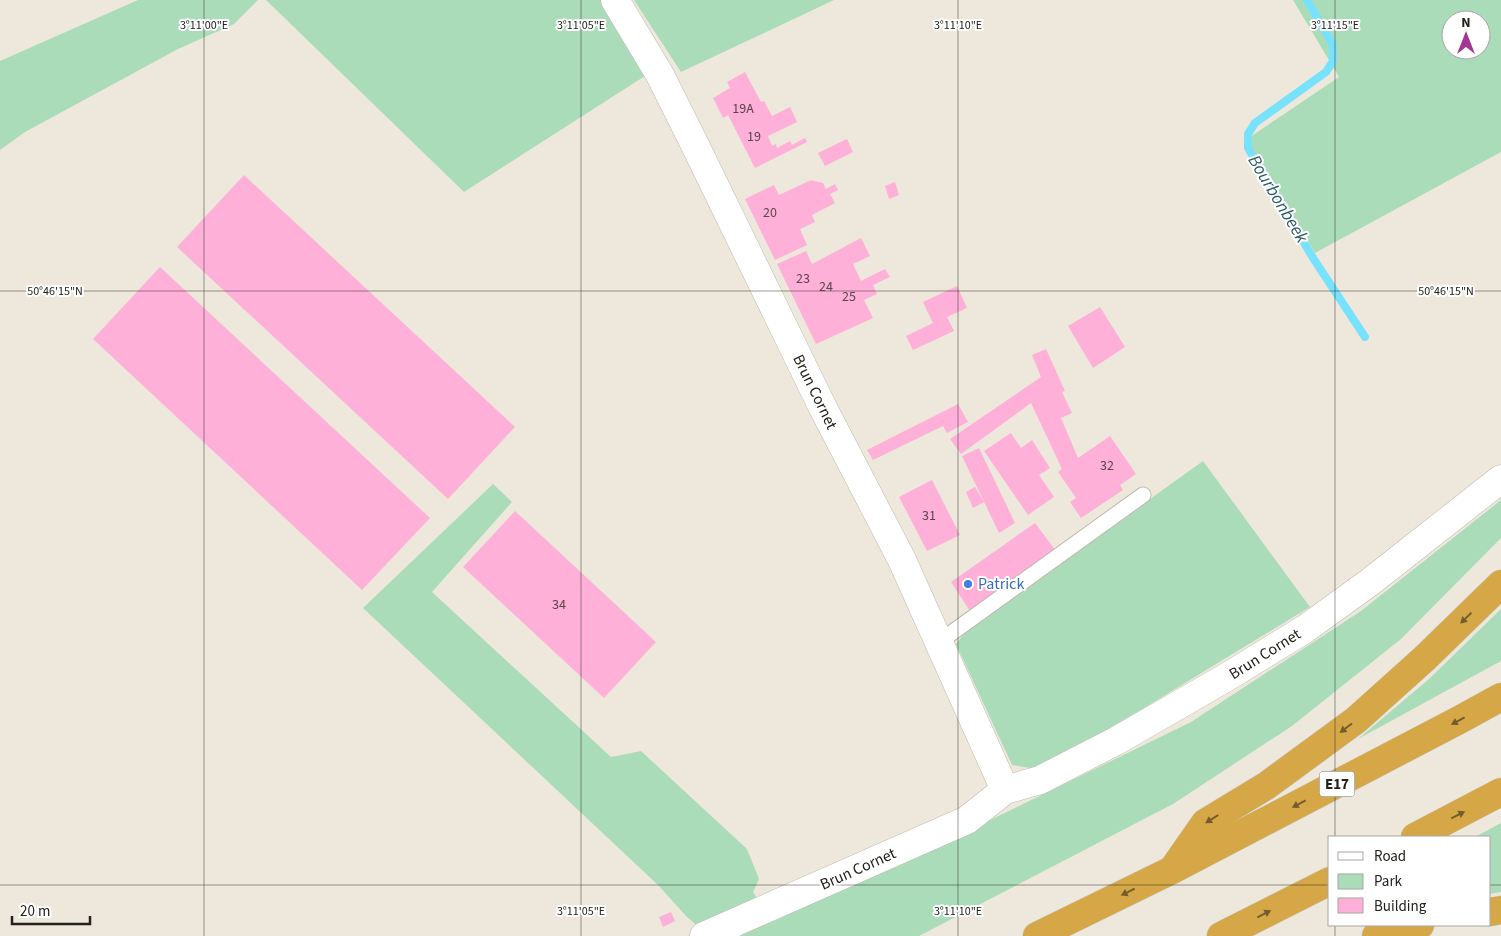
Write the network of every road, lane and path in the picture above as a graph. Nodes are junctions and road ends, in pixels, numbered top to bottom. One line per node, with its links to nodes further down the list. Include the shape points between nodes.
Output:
1 (615, 0): 5 (street, Brun Cornet, via 660,75 694,141 822,406 902,560)
2 (1501, 479): 7 (street, Brun Cornet, via 1370,582 1305,629 1227,678 1040,780)
3 (1143, 495): 5 (lane)
4 (1501, 584): 10 (highway, one-way to 10, via 1356,720 1266,786 1205,824)
5 (939, 642): 7 (street, Brun Cornet)
6 (1501, 697): 10 (highway, E17, one-way to 10)
7 (1005, 790): 13 (street, Brun Cornet, via 967,820)
8 (1501, 792): 9 (highway, one-way to 8)
9 (1417, 836)
10 (1172, 870): 14 (highway, E17, one-way to 14)
11 (1328, 882): 15 (highway, one-way to 11)
12 (1416, 926): 16 (highway)
13 (704, 936)
14 (1037, 936)
15 (1221, 936)
16 (1376, 936)

